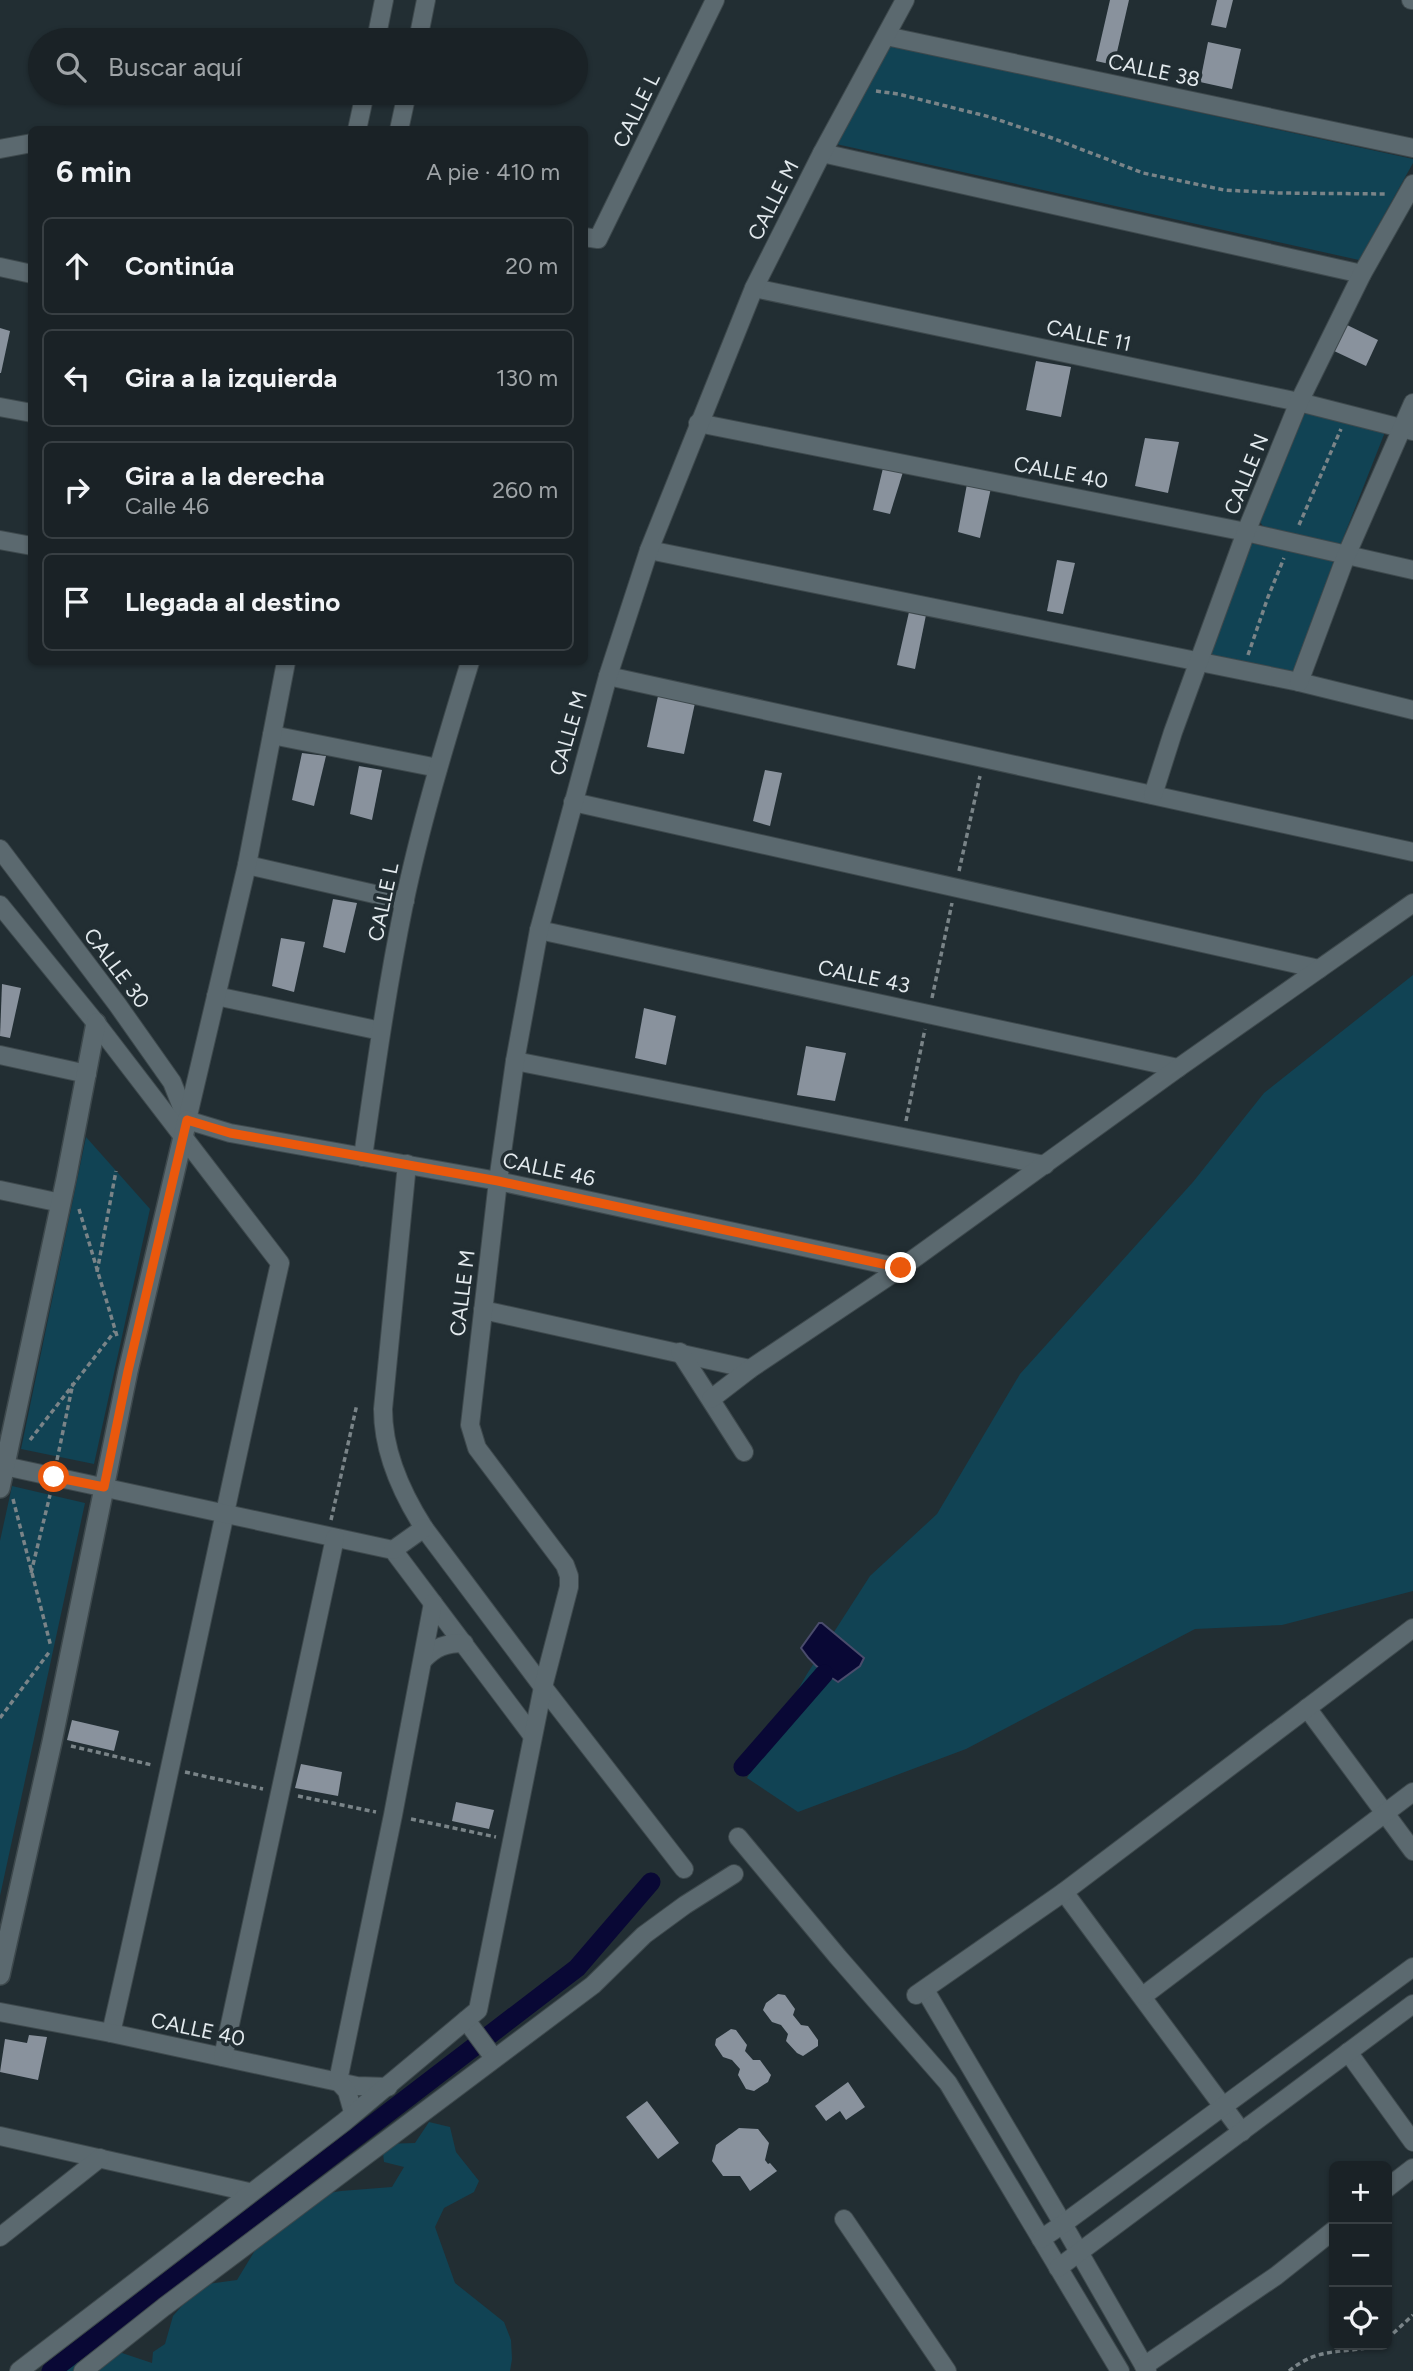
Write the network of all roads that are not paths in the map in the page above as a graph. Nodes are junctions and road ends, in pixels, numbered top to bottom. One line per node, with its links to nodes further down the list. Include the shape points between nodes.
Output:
1 (384, 0): 5 (street)
2 (426, 0): 6 (street)
3 (715, 0): 17 (street, CALLE L)
4 (901, 1): 7 (street, CALLE M)
5 (378, 28)
6 (420, 28)
7 (886, 36): 13 (street, CALLE 38); 15 (street, CALLE M)
8 (363, 105): 10 (street)
9 (404, 105): 11 (street)
10 (359, 126)
11 (400, 126)
12 (28, 144): 14 (street)
13 (1413, 148)
14 (0, 149)
15 (822, 153): 20 (street); 21 (street, CALLE M)
16 (1410, 189): 20 (street, CALLE N)
17 (591, 238)
18 (0, 267): 19 (street)
19 (28, 273)
20 (1362, 274): 22 (street, CALLE N)
21 (754, 288): 22 (street, CALLE 11); 26 (street, CALLE M)
22 (1299, 402): 27 (street, CALLE 11); 28 (street, CALLE N)
23 (1413, 402): 27 (street)
24 (0, 407): 25 (street)
25 (28, 412)
26 (698, 423): 28 (street, CALLE 40); 31 (street, CALLE M)
27 (1407, 429): 32 (street)
28 (1246, 533): 32 (street, CALLE 40); 34 (street, CALLE N)
29 (0, 540): 30 (street)
30 (28, 546)
31 (649, 550): 34 (street); 37 (street, CALLE M)
32 (1346, 556): 33 (street, CALLE 40); 38 (street)
33 (1413, 570)
34 (1199, 662): 38 (street); 42 (street, CALLE N)
35 (285, 665): 40 (street)
36 (469, 665): 41 (street, CALLE L)
37 (608, 676): 42 (street); 43 (street, CALLE M)
38 (1299, 682): 39 (street)
39 (1413, 710)
40 (272, 735): 41 (street); 46 (street)
41 (438, 768): 47 (street, CALLE L)
42 (1153, 795): 45 (street)
43 (573, 802): 50 (street, CALLE M); 51 (street)
44 (0, 849): 53 (street, CALLE 30)
45 (1413, 851)
46 (247, 865): 47 (street); 52 (street)
47 (405, 901): 55 (street, CALLE L)
48 (1413, 903): 51 (street)
49 (0, 905): 54 (street)
50 (539, 930): 57 (street, CALLE M); 58 (street, CALLE 43)
51 (1319, 970): 58 (street)
52 (216, 996): 55 (street); 60 (street)
53 (117, 1004): 54 (street); 60 (street, CALLE 30, via 172,1082)
54 (96, 1023): 59 (street); 60 (street)
55 (381, 1031): 61 (street, CALLE L)
56 (0, 1055): 59 (street)
57 (515, 1061): 63 (street); 64 (street, CALLE M)
58 (1178, 1068): 63 (street)
59 (87, 1074): 66 (street)
60 (185, 1128): 61 (street, CALLE 46); 74 (street); 76 (street, via 280,1262)
61 (363, 1157): 62 (street, CALLE 46)
62 (407, 1164): 64 (street, CALLE 46); 77 (street, via 383,1433 398,1480)
63 (1045, 1165): 67 (street)
64 (498, 1181): 67 (street, CALLE 46); 68 (street, CALLE M)
65 (0, 1190): 66 (street)
66 (61, 1203): 73 (street)
67 (901, 1268): 70 (street)
68 (483, 1310): 69 (street); 84 (street, CALLE M, via 470,1416 472,1436 569,1576)
69 (680, 1352): 70 (street); 71 (street)
70 (750, 1370): 71 (street)
71 (711, 1399): 72 (street)
72 (744, 1452)
73 (2, 1465): 74 (street); 75 (street)
74 (104, 1487): 76 (street); 95 (street)
75 (6, 1489)
76 (224, 1512): 78 (street); 99 (street)
77 (424, 1528): 79 (street); 84 (street)
78 (331, 1537): 79 (street); 102 (street)
79 (393, 1550): 80 (street)
80 (433, 1603): 82 (street); 83 (street)
81 (1413, 1628): 85 (street)
82 (464, 1643): 83 (street, via 441,1646); 86 (street)
83 (423, 1660): 103 (street)
84 (542, 1687): 86 (street); 91 (street)
85 (1307, 1708): 88 (street); 93 (street)
86 (532, 1735): 100 (street, via 478,2010)
87 (1413, 1792): 88 (street)
88 (1386, 1812): 90 (street); 96 (street)
89 (738, 1837): 118 (street, via 948,2082)
90 (1413, 1851)
91 (684, 1869)
92 (734, 1874): 100 (street, via 644,1935 593,1985)
93 (1064, 1892): 96 (street); 115 (street, via 920,1993)
94 (1413, 1967): 105 (street)
95 (0, 1975)
96 (1143, 1996): 105 (street)
97 (1413, 2004): 101 (street)
98 (0, 2012): 99 (street, CALLE 40)
99 (111, 2033): 102 (street, CALLE 40)
100 (480, 2039): 104 (street); 123 (street)
101 (1349, 2052): 107 (street); 109 (street)
102 (223, 2057): 103 (street, CALLE 40)
103 (338, 2081): 104 (street, CALLE 40); 106 (street, via 347,2091)
104 (387, 2087): 106 (street)
105 (1223, 2108): 107 (street); 115 (street)
106 (353, 2112): 113 (street)
107 (1242, 2132): 119 (street)
108 (0, 2136): 110 (street)
109 (1413, 2142)
110 (100, 2158): 113 (street); 117 (street)
111 (1413, 2168): 112 (street)
112 (1392, 2184)
113 (249, 2192): 122 (street)
114 (844, 2218): 124 (street)
115 (1063, 2224): 118 (street); 119 (street)
116 (1329, 2234): 121 (street)
117 (0, 2236)
118 (1041, 2239): 120 (street)
119 (1080, 2253): 120 (street); 121 (street)
120 (1058, 2268): 125 (street)
121 (1145, 2368)
122 (19, 2371)
123 (83, 2371)
124 (947, 2371)
125 (1120, 2371)

